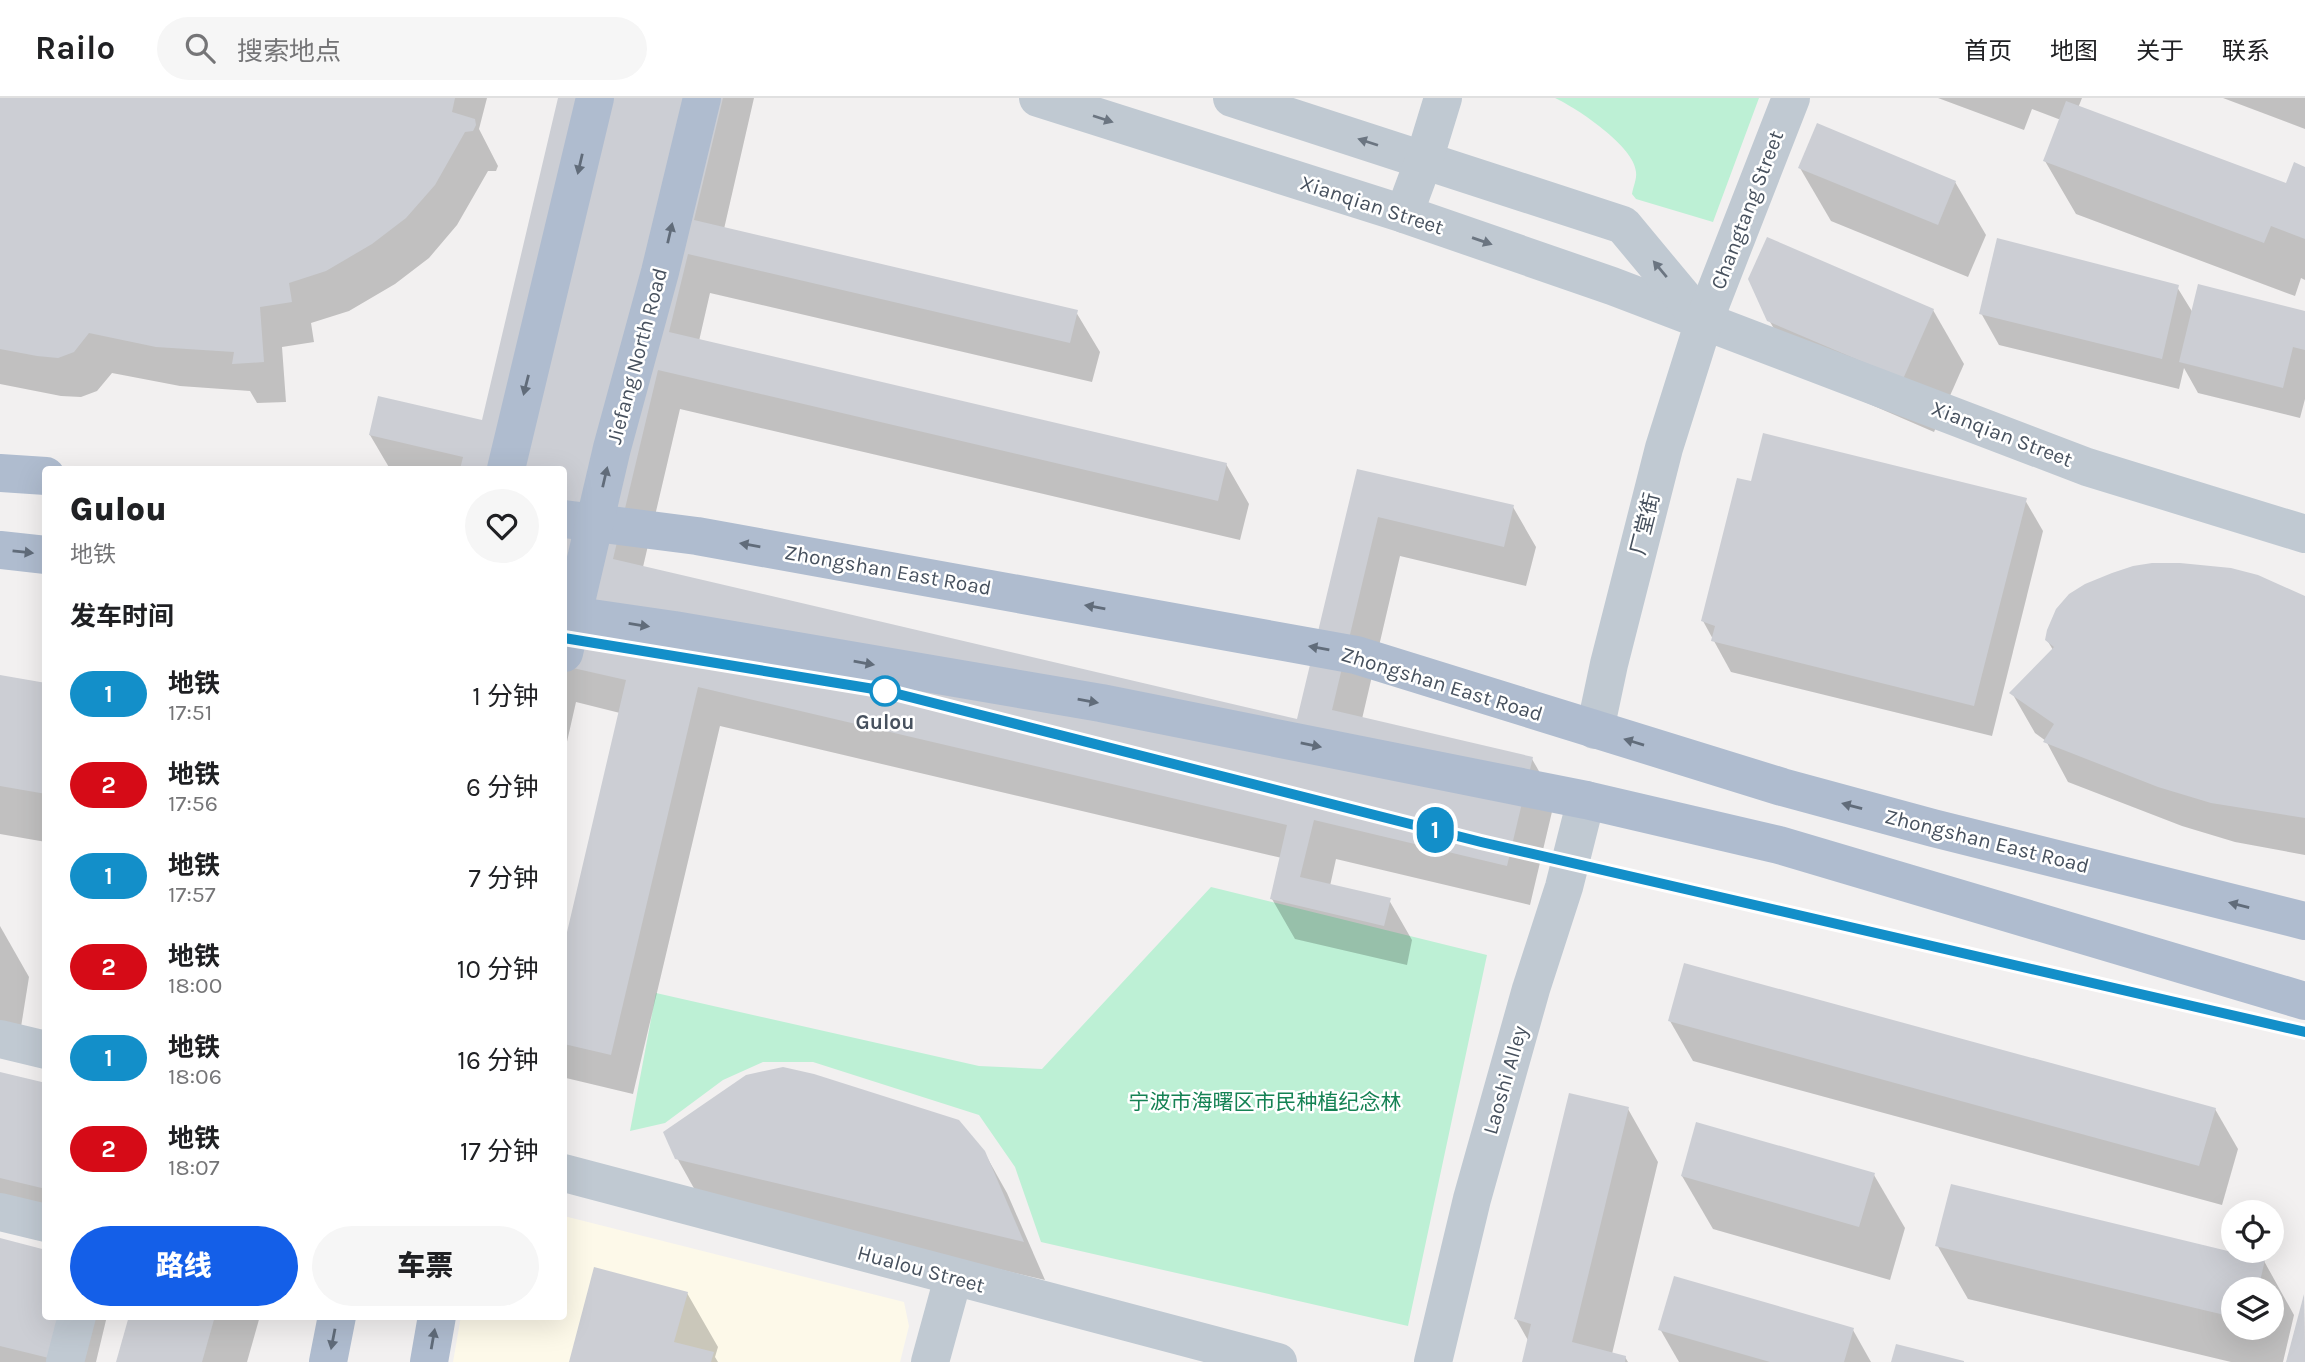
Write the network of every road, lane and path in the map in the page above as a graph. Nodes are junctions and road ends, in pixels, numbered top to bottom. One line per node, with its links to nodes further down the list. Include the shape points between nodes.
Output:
1 (595, 98): 10 (main road, one-way to 10)
2 (702, 98): 13 (main road, Jiefang North Road, one-way to 2, via 612,448)
3 (1038, 98): 8 (street, Xianqian Street, one-way to 8)
4 (1232, 98): 7 (street, Xianqian Street, one-way to 4)
5 (1443, 98): 7 (street)
6 (1791, 98): 9 (street, Changtang Street)
7 (1424, 160): 8 (street); 9 (street, Xianqian Street, one-way to 7, via 1623,225)
8 (1404, 214): 9 (street, Xianqian Street, one-way to 9)
9 (1704, 321): 14 (street, Xianqian Street, via 2087,467); 18 (street, 厂堂街, via 1664,448)
10 (507, 466)
11 (0, 472): 12 (main road)
12 (42, 476)
13 (580, 520): 17 (main road, Jiefang North Road); 18 (main road, Zhongshan East Road, one-way to 13, via 1356,655 729,541)
14 (2305, 534)
15 (0, 550): 16 (main road, one-way to 16)
16 (42, 555)
17 (568, 614): 19 (main road, one-way to 19, via 1101,703)
18 (1595, 730): 20 (main road, Zhongshan East Road, one-way to 18, via 1933,828)
19 (1586, 800): 21 (main road, via 1779,845); 36 (street, Laoshi Alley, via 1472,1199)
20 (2305, 921)
21 (2305, 1001)
22 (0, 1039): 23 (street)
23 (42, 1049)
24 (567, 1174): 27 (street, Hualou Street)
25 (0, 1212): 26 (street)
26 (42, 1222)
27 (953, 1278): 34 (street); 35 (street, Hualou Street)
28 (76, 1320): 31 (street)
29 (336, 1320): 32 (main road, one-way to 32)
30 (436, 1320): 33 (main road, one-way to 30)
31 (65, 1362)
32 (328, 1362)
33 (429, 1362)
34 (930, 1362)
35 (1278, 1362)
36 (1433, 1362)

